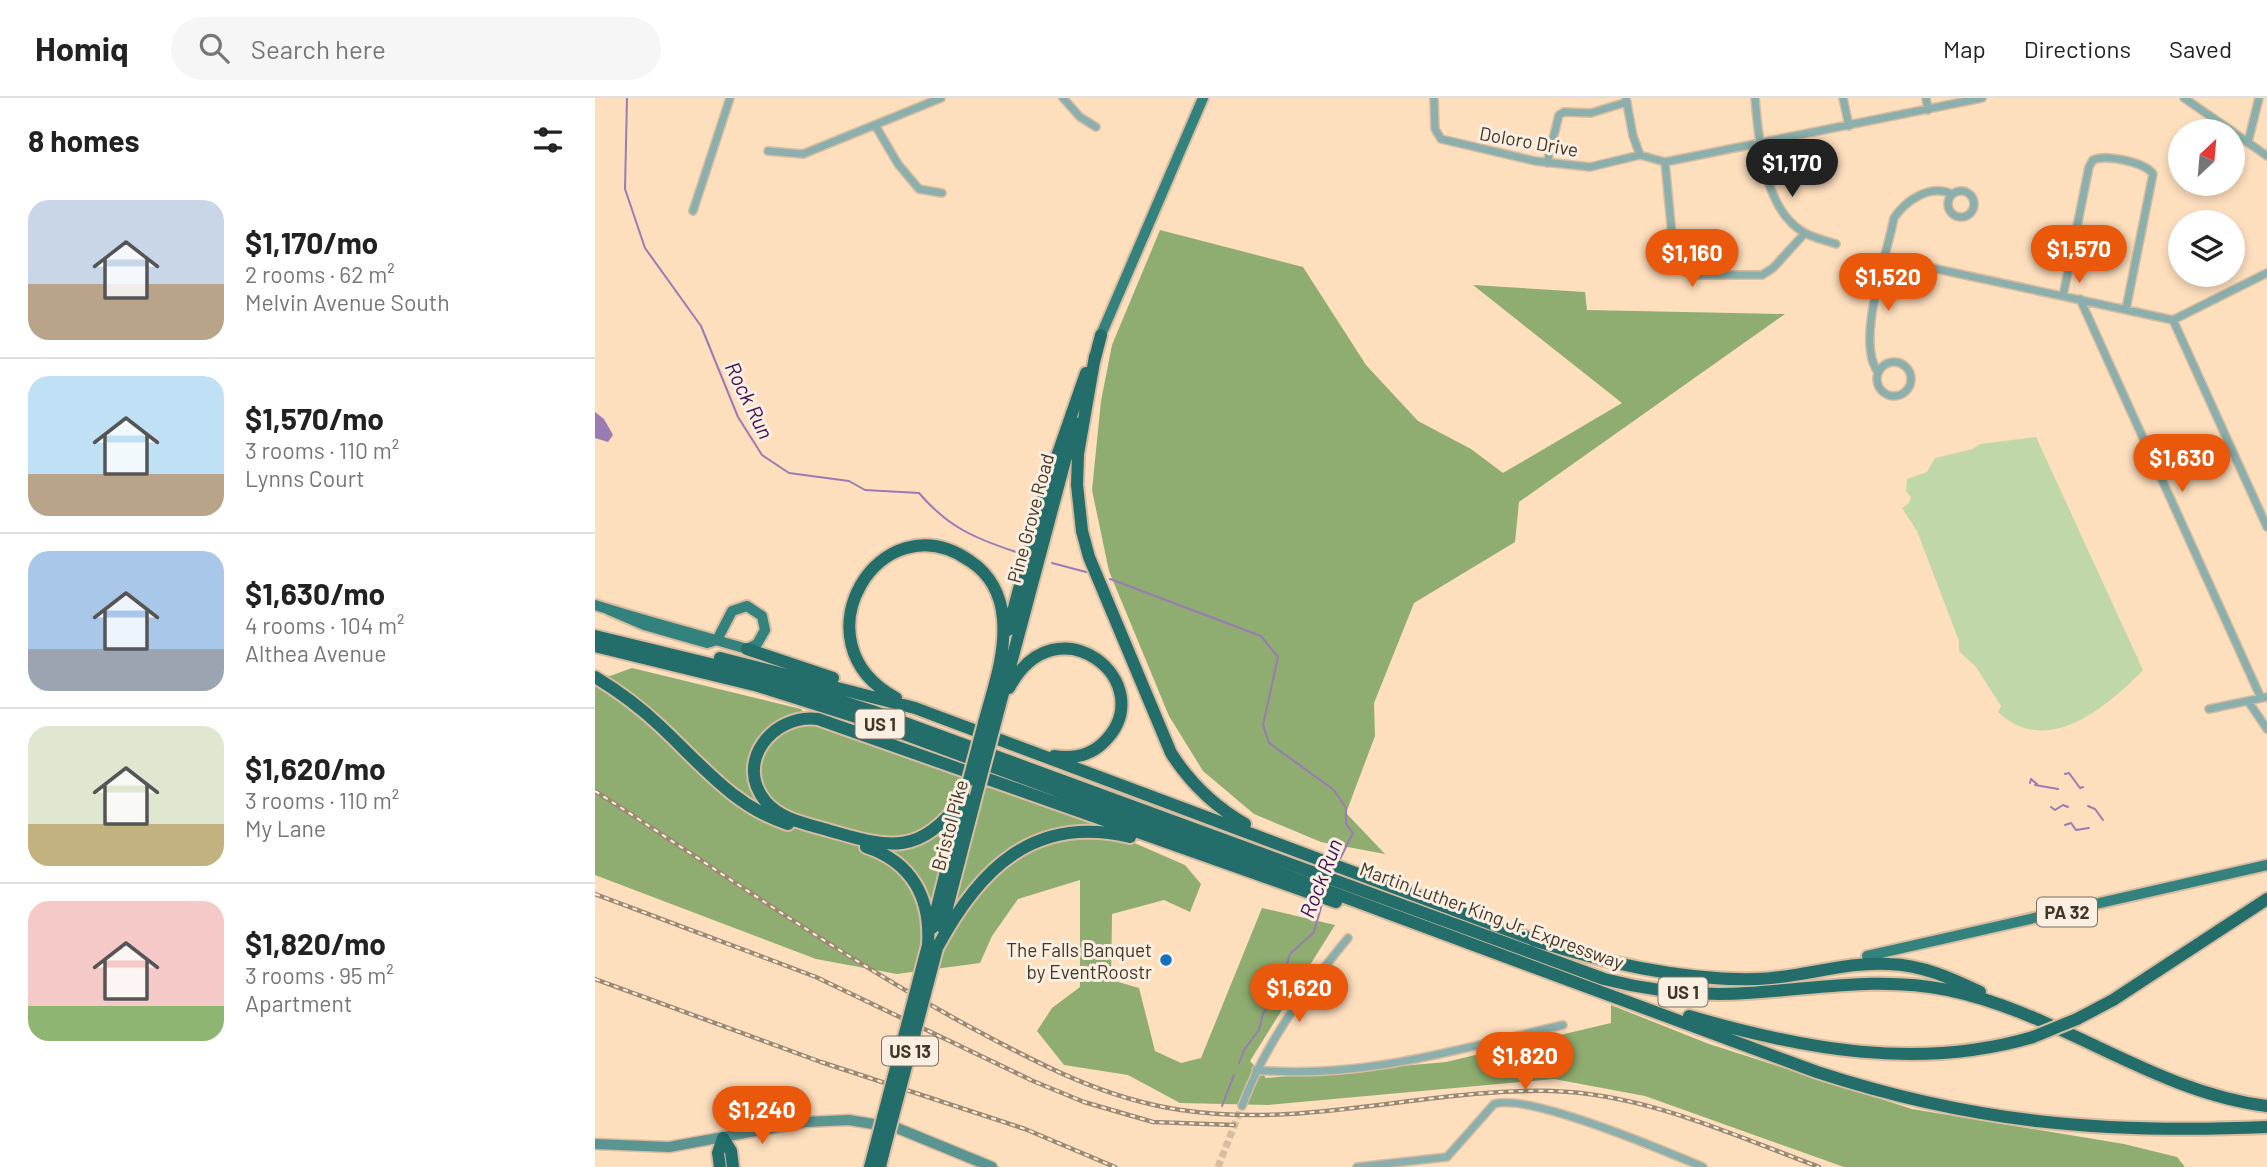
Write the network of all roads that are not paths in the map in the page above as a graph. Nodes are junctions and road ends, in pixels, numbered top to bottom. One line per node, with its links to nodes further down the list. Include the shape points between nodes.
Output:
1 (730, 98): 30 (street)
2 (941, 98): 17 (street)
3 (1063, 98): 19 (street)
4 (1203, 98): 16 (main road, Pine Grove Road)
5 (1208, 98): 16 (main road, Pine Grove Road)
6 (1434, 98): 27 (street, Doloro Drive, via 1435,129 1441,139)
7 (1755, 98): 22 (street)
8 (1843, 98): 18 (street)
9 (1926, 98): 14 (street)
10 (1982, 98): 14 (street, Doloro Drive)
11 (2185, 98): 15 (street)
12 (2259, 98): 21 (street)
13 (1627, 100): 24 (street); 27 (street, via 1591,113 1559,115)
14 (1928, 110): 18 (street, Doloro Drive)
15 (2214, 119)
16 (1193, 124): 39 (main road, Pine Grove Road)
17 (875, 125): 23 (street, via 803,154); 28 (street, via 919,189)
18 (1849, 126): 22 (street, Doloro Drive)
19 (1097, 127)
20 (2245, 140): 21 (street)
21 (2248, 142): 25 (street)
22 (1762, 143): 26 (street, Doloro Drive); 31 (street, via 1774,196)
23 (768, 151)
24 (1640, 155): 26 (street, Doloro Drive); 27 (street, Doloro Drive, via 1590,167)
25 (2267, 156)
26 (1665, 162): 31 (street, via 1674,256 1688,274 1762,275)
27 (1547, 163)
28 (942, 193)
29 (1952, 194): 33 (street, via 1920,195 1901,207 1894,218)
30 (693, 211)
31 (1805, 233): 32 (street)
32 (1836, 244)
33 (1886, 258): 35 (street); 41 (street, via 1868,336 1870,360)
34 (2267, 273): 38 (street)
35 (2063, 296): 36 (street); 37 (street, via 2089,167 2101,157 2148,168 2154,174)
36 (2080, 299): 37 (street); 51 (street)
37 (2126, 309): 38 (street)
38 (2173, 320): 42 (street)
39 (1101, 335): 40 (highway, Pine Grove Road); 49 (highway, Pine Grove Road, via 1057,453)
40 (1095, 356): 56 (highway, Pine Grove Road); 62 (highway, via 1077,470 1089,557 1159,730 1184,773 1224,811)
41 (1878, 372): 41 (street, via 1889,362 1900,362 1909,370 1911,382 1903,394 1892,396 1878,386)
42 (2267, 527)
43 (595, 605): 45 (main road)
44 (595, 636): 46 (highway, US 1)
45 (717, 640): 48 (main road); 48 (main road, via 732,611 751,607 762,616 765,630 757,644)
46 (626, 643): 52 (highway, via 746,663); 65 (highway, US 1, via 835,699)
47 (595, 646): 65 (highway, US 1, via 832,708)
48 (747, 649): 52 (highway)
49 (1002, 651): 54 (highway, via 999,599 975,564 954,552 929,546 885,558 865,577 853,599 851,644 869,677); 57 (highway, US 13)
50 (595, 677): 69 (highway, via 649,716 751,808 894,860 921,892)
51 (2264, 697): 53 (street)
52 (882, 698): 54 (highway)
53 (2248, 701): 55 (street); 58 (street)
54 (915, 708): 59 (highway)
55 (2209, 709)
56 (998, 711): 57 (highway, Bristol Pike / US 13); 59 (highway, via 1019,671 1044,651 1073,649 1103,663 1120,694 1119,717 1109,736 1082,755)
57 (989, 725): 60 (highway, Bristol Pike / US 13, bridge)
58 (2267, 729)
59 (1039, 754): 62 (highway)
60 (974, 782): 61 (highway, US 13); 69 (highway, Bristol Pike / US 13)
61 (964, 797): 63 (highway, via 928,835 902,844 875,843 778,812 759,790 756,758 764,740 778,726 818,719); 69 (highway, US 13)
62 (1289, 847): 66 (highway, via 1325,859)
63 (1206, 858): 65 (highway); 69 (highway, via 1107,833 1072,833 1036,841 978,882)
64 (2267, 865): 70 (main road, PA 32)
65 (1314, 879): 66 (highway); 66 (highway)
66 (1344, 885): 71 (highway, via 1636,967); 72 (highway, Martin Luther King Jr. Expressway / US 1); 73 (highway, Martin Luther King Jr. Expressway / US 1, via 1622,983 1728,994 1840,983 1895,983 1967,995); 76 (highway, via 1691,1032)
67 (2267, 899): 72 (highway, bridge, via 2077,1019 2033,1037 1971,1052 1892,1055 1788,1041)
68 (1348, 938): 75 (street, via 1293,1009)
69 (932, 947): 82 (highway, US 13, bridge)
70 (1867, 956): 71 (highway, via 1794,970)
71 (1711, 976): 73 (highway, via 1765,979 1899,964 1947,977)
72 (1641, 1005): 76 (highway, Martin Luther King Jr. Expressway / US 1)
73 (2033, 1018): 78 (highway, Martin Luther King Jr. Expressway / US 1, via 2175,1082)
74 (1563, 1026): 75 (street, via 1383,1066)
75 (1256, 1070): 77 (street)
76 (1817, 1072): 79 (highway, Martin Luther King Jr. Expressway / US 1, via 1909,1101 2026,1122 2144,1130)
77 (1242, 1105)
78 (2267, 1106)
79 (2267, 1126)
80 (723, 1138): 81 (main road, via 657,1148); 83 (highway); 84 (highway); 86 (main road, via 805,1122 856,1120 905,1131)
81 (595, 1144)
82 (879, 1158): 85 (highway, US 13)
83 (720, 1167)
84 (733, 1167)
85 (870, 1167)
86 (992, 1167)
87 (1357, 1167): 88 (street, via 1447,1157 1501,1101 1643,1142)
88 (1703, 1167)

